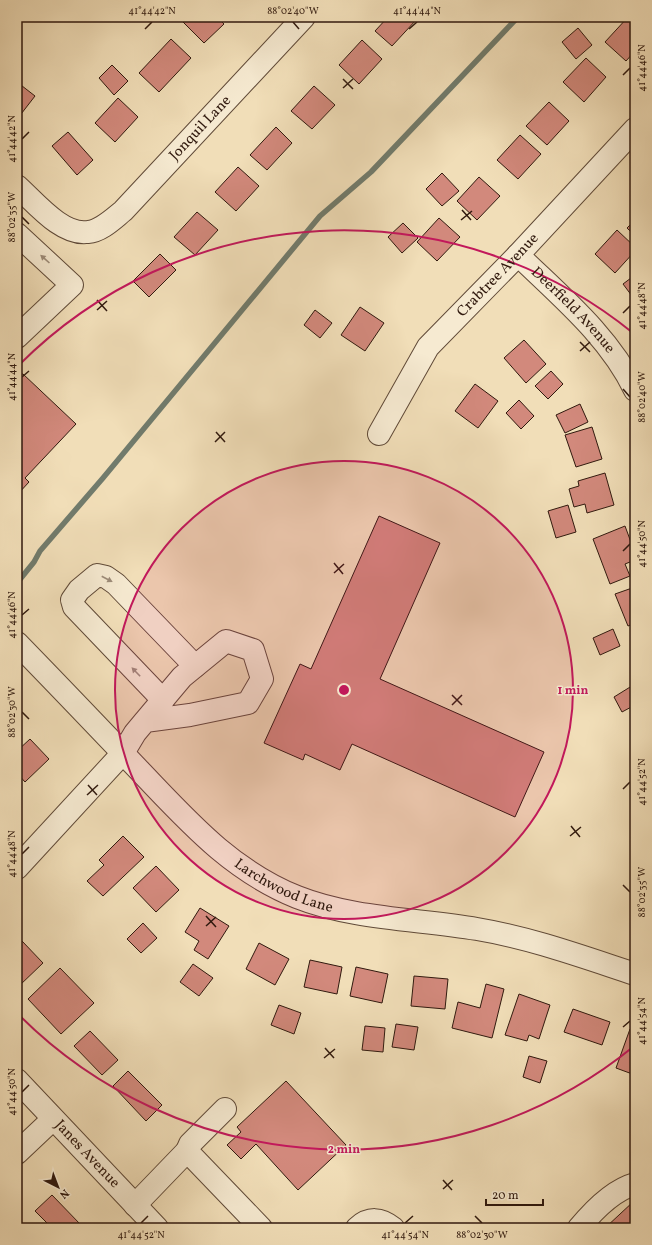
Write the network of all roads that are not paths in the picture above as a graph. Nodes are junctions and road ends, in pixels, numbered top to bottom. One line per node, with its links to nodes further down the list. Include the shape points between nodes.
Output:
1 (301, 18): 3 (street, Jonquil Lane, via 123,211 109,223 90,232 67,229)
2 (635, 129): 5 (street, Crabtree Avenue)
3 (17, 186)
4 (17, 234): 6 (street, one-way to 4, via 72,285)
5 (518, 255): 7 (street, Deerfield Avenue, via 564,299 616,356); 8 (street, Crabtree Avenue, via 428,346)
6 (17, 337)
7 (635, 390)
8 (379, 434)
9 (17, 643): 13 (street, Larchwood Lane)
10 (195, 666): 11 (street); 11 (street, one-way to 10, via 74,608 72,600 79,590 97,576 106,577 116,584); 12 (street, via 226,641 252,650 262,679 248,703)
11 (163, 700): 12 (street)
12 (145, 721): 13 (street)
13 (123, 753): 14 (street); 15 (street, Larchwood Lane, via 204,838 223,854 267,883 297,897 342,909 479,929 539,943)
14 (17, 868)
15 (635, 974)
16 (17, 1080): 18 (street, Janes Avenue)
17 (225, 1109): 19 (street, via 190,1144)
18 (54, 1119): 20 (street); 22 (street, Janes Avenue)
19 (187, 1151): 22 (street); 24 (street)
20 (17, 1153)
21 (635, 1184): 27 (street, via 623,1187 614,1194)
22 (135, 1204): 23 (street, Janes Avenue)
23 (157, 1228)
24 (262, 1228)
25 (357, 1228): 26 (street, via 372,1219 381,1220)
26 (393, 1228)
27 (579, 1228)

